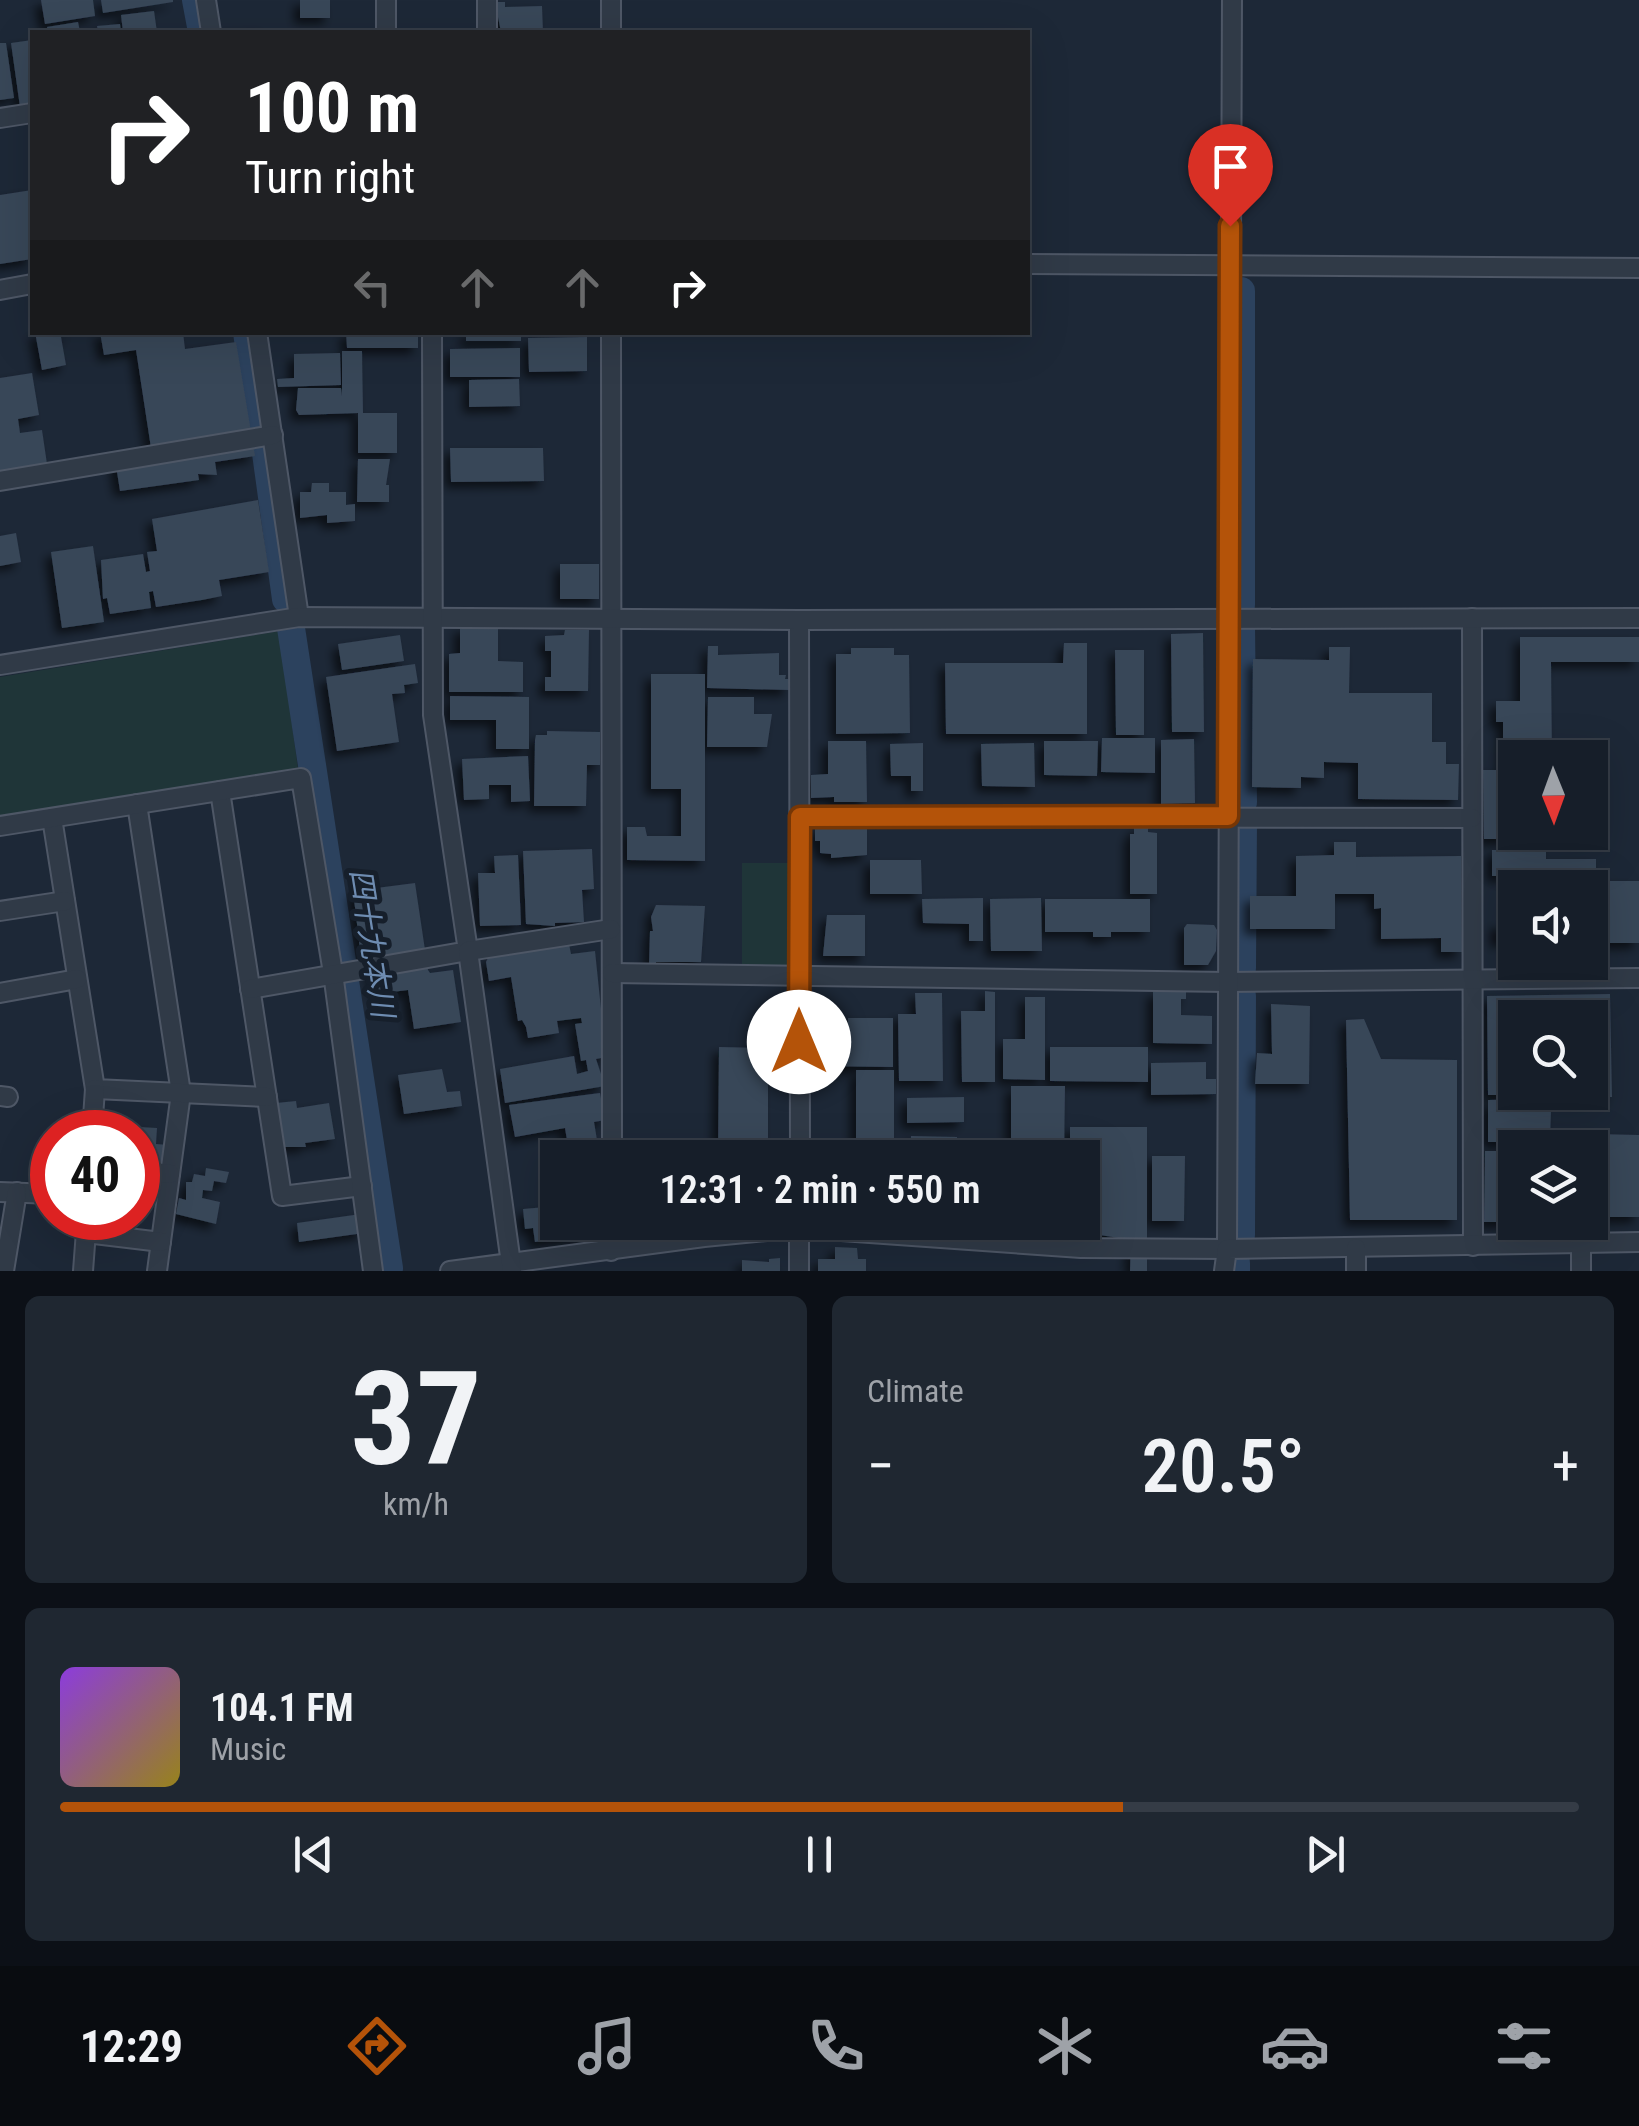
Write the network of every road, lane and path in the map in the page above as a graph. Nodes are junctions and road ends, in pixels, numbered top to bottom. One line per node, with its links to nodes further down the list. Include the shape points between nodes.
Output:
1 (386, 0): 7 (street)
2 (487, 0): 8 (street)
3 (611, 0): 9 (street)
4 (1232, 0): 13 (street)
5 (208, 1): 6 (street)
6 (211, 30)
7 (386, 30)
8 (487, 30)
9 (611, 30)
10 (30, 113): 11 (street)
11 (0, 118)
12 (1030, 264): 13 (street)
13 (1230, 264): 14 (street); 27 (street)
14 (1639, 268)
15 (30, 284): 16 (street)
16 (0, 290)
17 (257, 335): 20 (street)
18 (432, 335): 23 (street)
19 (611, 335): 24 (street)
20 (273, 436): 21 (street); 22 (street)
21 (0, 481)
22 (299, 616): 23 (street); 29 (street)
23 (432, 617): 24 (street); 40 (street, via 434,714)
24 (610, 618): 28 (street); 39 (street)
25 (1472, 618): 26 (street); 27 (street); 35 (street)
26 (1639, 618)
27 (1228, 619): 28 (street); 32 (street)
28 (799, 620): 33 (street)
29 (0, 664)
30 (220, 791): 31 (street); 41 (street, via 301,778); 48 (street)
31 (137, 804): 34 (street); 51 (street)
32 (1228, 816): 33 (street); 35 (street); 47 (street)
33 (800, 817): 43 (street)
34 (52, 818): 36 (street); 37 (street)
35 (1472, 818): 46 (street)
36 (0, 826)
37 (65, 901): 38 (street); 45 (street)
38 (0, 912)
39 (611, 929): 40 (street); 42 (street)
40 (468, 951): 41 (street); 73 (street)
41 (333, 973): 48 (street); 58 (street)
42 (612, 973): 43 (street); 54 (street)
43 (798, 976): 47 (street); 55 (street)
44 (1639, 978): 46 (street)
45 (77, 980): 49 (street); 50 (street)
46 (1472, 980): 47 (street); 69 (street)
47 (1228, 982): 71 (street)
48 (250, 988): 52 (street)
49 (0, 993)
50 (95, 1089): 51 (street); 53 (street)
51 (181, 1093): 52 (street); 57 (street)
52 (267, 1096): 58 (street, via 282,1196)
53 (94, 1110)
54 (612, 1140)
55 (800, 1140)
56 (160, 1173): 57 (street)
57 (170, 1174): 66 (street)
58 (362, 1186): 77 (street)
59 (9, 1192): 74 (street)
60 (85, 1240): 75 (street)
61 (152, 1240): 66 (street)
62 (611, 1240): 72 (street)
63 (679, 1240): 72 (street)
64 (799, 1240): 79 (street)
65 (983, 1240): 71 (street)
66 (161, 1242): 76 (street)
67 (1639, 1242): 68 (street)
68 (1581, 1243): 69 (street); 82 (street)
69 (1473, 1246): 70 (street)
70 (1356, 1248): 71 (street); 81 (street)
71 (1227, 1249): 80 (street)
72 (611, 1251): 73 (street)
73 (512, 1267): 78 (street)
74 (4, 1271)
75 (83, 1271)
76 (157, 1271)
77 (373, 1271)
78 (450, 1271)
79 (799, 1271)
80 (1224, 1271)
81 (1356, 1271)
82 (1581, 1271)

